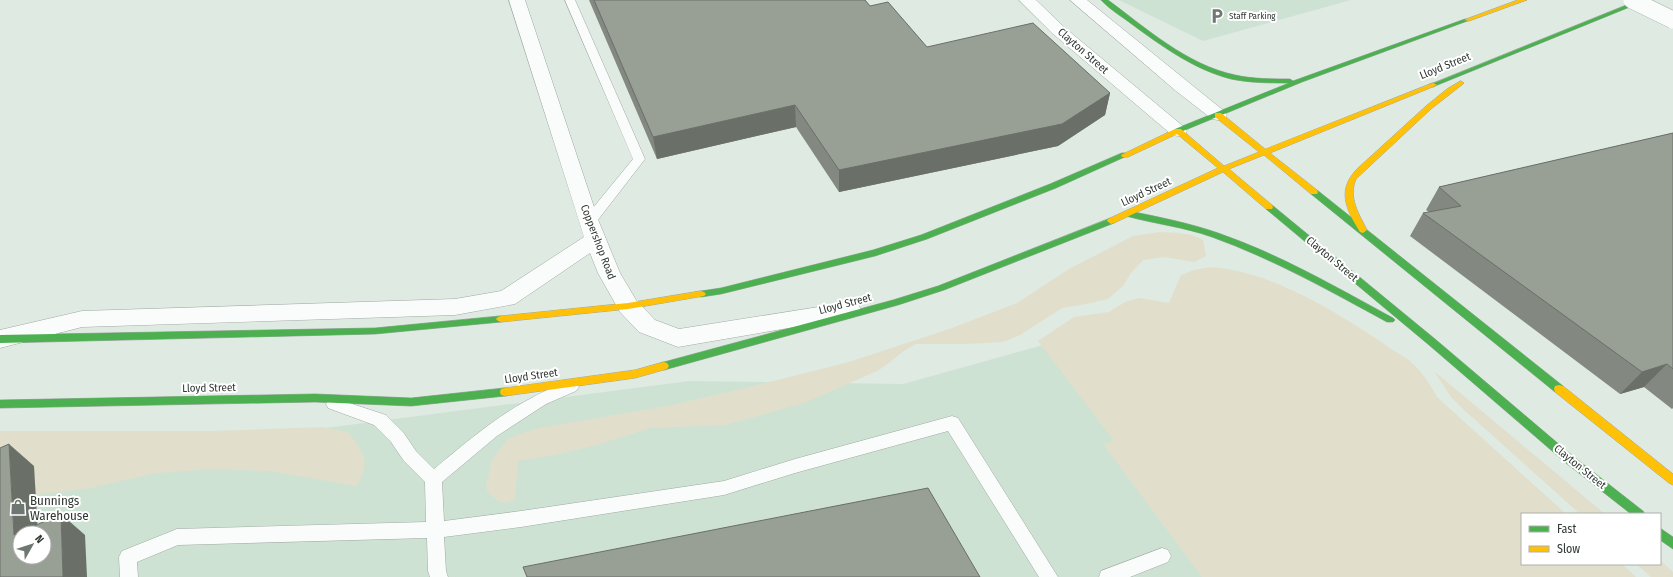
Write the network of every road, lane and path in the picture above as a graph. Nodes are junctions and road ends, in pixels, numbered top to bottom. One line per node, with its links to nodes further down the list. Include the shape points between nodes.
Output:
1 (517, 0): 18 (street, Coppershop Road)
2 (570, 0): 18 (lane, via 639,159)
3 (1027, 0): 13 (street, Clayton Street, via 1058,30)
4 (1078, 0): 12 (street)
5 (1104, 0): 11 (main road, via 1192,62 1227,75 1250,80)
6 (1524, 0): 11 (main road)
7 (1632, 0): 9 (street, bridge)
8 (1644, 0): 10 (main road, Lloyd Street)
9 (1673, 20)
10 (1527, 46): 14 (main road, Lloyd Street); 17 (main road, via 1444,93 1357,173 1350,184 1349,196)
11 (1300, 81): 12 (main road)
12 (1218, 115): 13 (main road); 14 (main road)
13 (1178, 131): 15 (main road, Clayton Street); 20 (main road, via 1046,189 924,237 875,253 721,291)
14 (1265, 152): 15 (main road, Lloyd Street); 17 (main road)
15 (1223, 169): 16 (main road, Lloyd Street); 22 (main road, Clayton Street)
16 (1129, 214): 19 (main road, Lloyd Street, via 941,288); 22 (main road, via 1186,226 1226,239 1280,263)
17 (1363, 230): 27 (main road)
18 (592, 231): 20 (street, Coppershop Road, via 609,273); 21 (street, via 507,298 455,307 82,320)
19 (895, 303): 20 (street, Coppershop Road, via 678,338 647,326); 23 (main road, Lloyd Street, via 635,374)
20 (628, 306): 21 (main road, via 375,331)
21 (0, 339)
22 (1432, 342): 28 (main road, Clayton Street, via 1570,460)
23 (589, 380): 24 (main road, Lloyd Street, via 411,402); 26 (lane, via 540,400 491,430)
24 (315, 398): 25 (main road, Lloyd Street); 26 (lane, via 380,420)
25 (0, 404)
26 (433, 479): 29 (lane)
27 (1673, 480)
28 (1638, 513)
29 (435, 530): 33 (lane, via 177,537 128,557); 34 (lane); 35 (lane, via 724,488 952,423)
30 (1661, 534): 31 (main road)
31 (1673, 544)
32 (1162, 556): 36 (lane)
33 (129, 577)
34 (439, 577)
35 (1050, 577)
36 (1108, 577)

